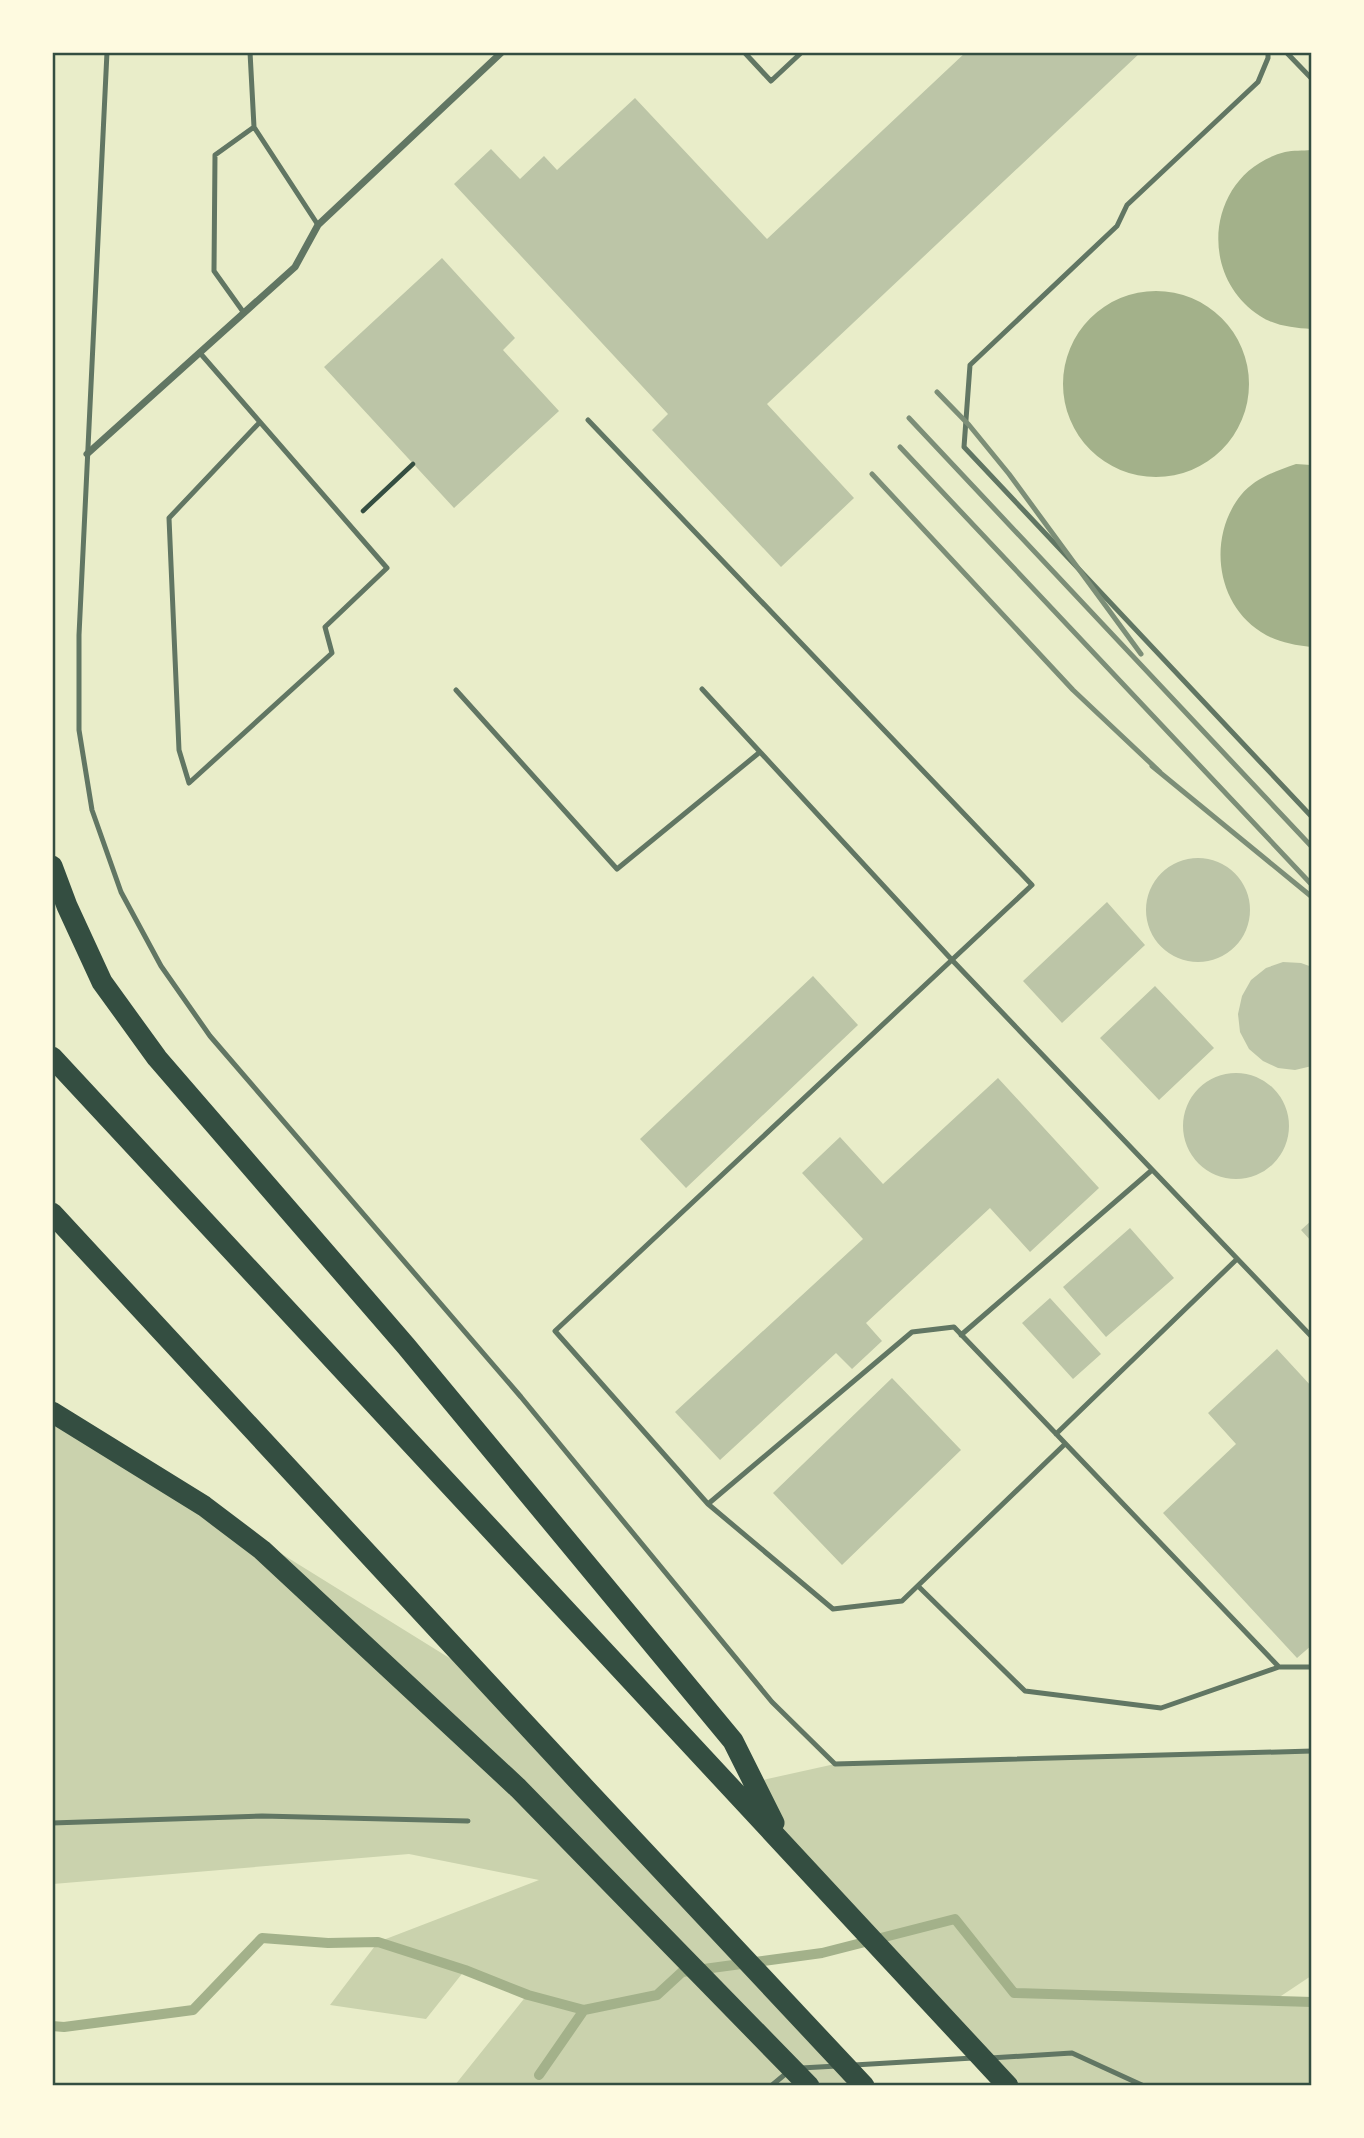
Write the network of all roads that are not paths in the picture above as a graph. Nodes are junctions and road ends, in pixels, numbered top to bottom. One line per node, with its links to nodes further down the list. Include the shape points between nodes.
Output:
1 (107, 52): 15 (lane)
2 (250, 52): 9 (lane)
3 (502, 52): 10 (street)
4 (744, 52): 5 (lane, via 771,81)
5 (802, 52)
6 (1268, 52): 19 (lane, via 1258,82 1127,205 1116,226 970,365 964,447)
7 (1286, 52): 8 (lane)
8 (1311, 79)
9 (254, 127): 10 (lane); 11 (lane, via 215,155 214,271)
10 (318, 225): 11 (street, via 295,267)
11 (244, 313): 12 (street)
12 (200, 353): 14 (lane); 15 (street)
13 (589, 420): 21 (lane, via 1032,884)
14 (260, 422): 14 (lane, via 387,568 325,627 331,653 189,783 179,750 169,517)
15 (87, 454): 35 (lane, via 79,730 92,810 108,857 161,967 210,1036 521,1397 772,1702 835,1764)
16 (702, 689): 18 (lane)
17 (456, 690): 18 (lane, via 617,869)
18 (760, 752): 21 (lane)
19 (1311, 817)
20 (52, 866): 38 (highway, via 102,982 157,1058 406,1346 733,1741)
21 (952, 960): 23 (lane); 31 (lane, via 555,1331)
22 (52, 1057): 38 (highway)
23 (1152, 1170): 25 (lane); 26 (lane)
24 (52, 1213): 39 (highway)
25 (1237, 1259): 27 (lane); 29 (lane)
26 (961, 1335): 29 (lane); 31 (lane, via 954,1327 912,1332)
27 (1311, 1337)
28 (52, 1412): 41 (highway, via 204,1506 262,1550 518,1788)
29 (1056, 1434): 30 (lane)
30 (1065, 1444): 32 (lane); 34 (lane)
31 (708, 1504): 32 (lane, via 833,1609 902,1601)
32 (918, 1586): 34 (lane, via 1025,1690 1161,1708)
33 (1311, 1667): 34 (lane)
34 (1279, 1668)
35 (1311, 1751)
36 (468, 1821): 37 (lane, via 262,1816)
37 (52, 1824)
38 (785, 1845): 43 (highway)
39 (845, 2066): 40 (lane, via 792,2068); 42 (highway); 44 (lane, via 1072,2053)
40 (771, 2085)
41 (809, 2085)
42 (864, 2085)
43 (1008, 2085)
44 (1144, 2085)

